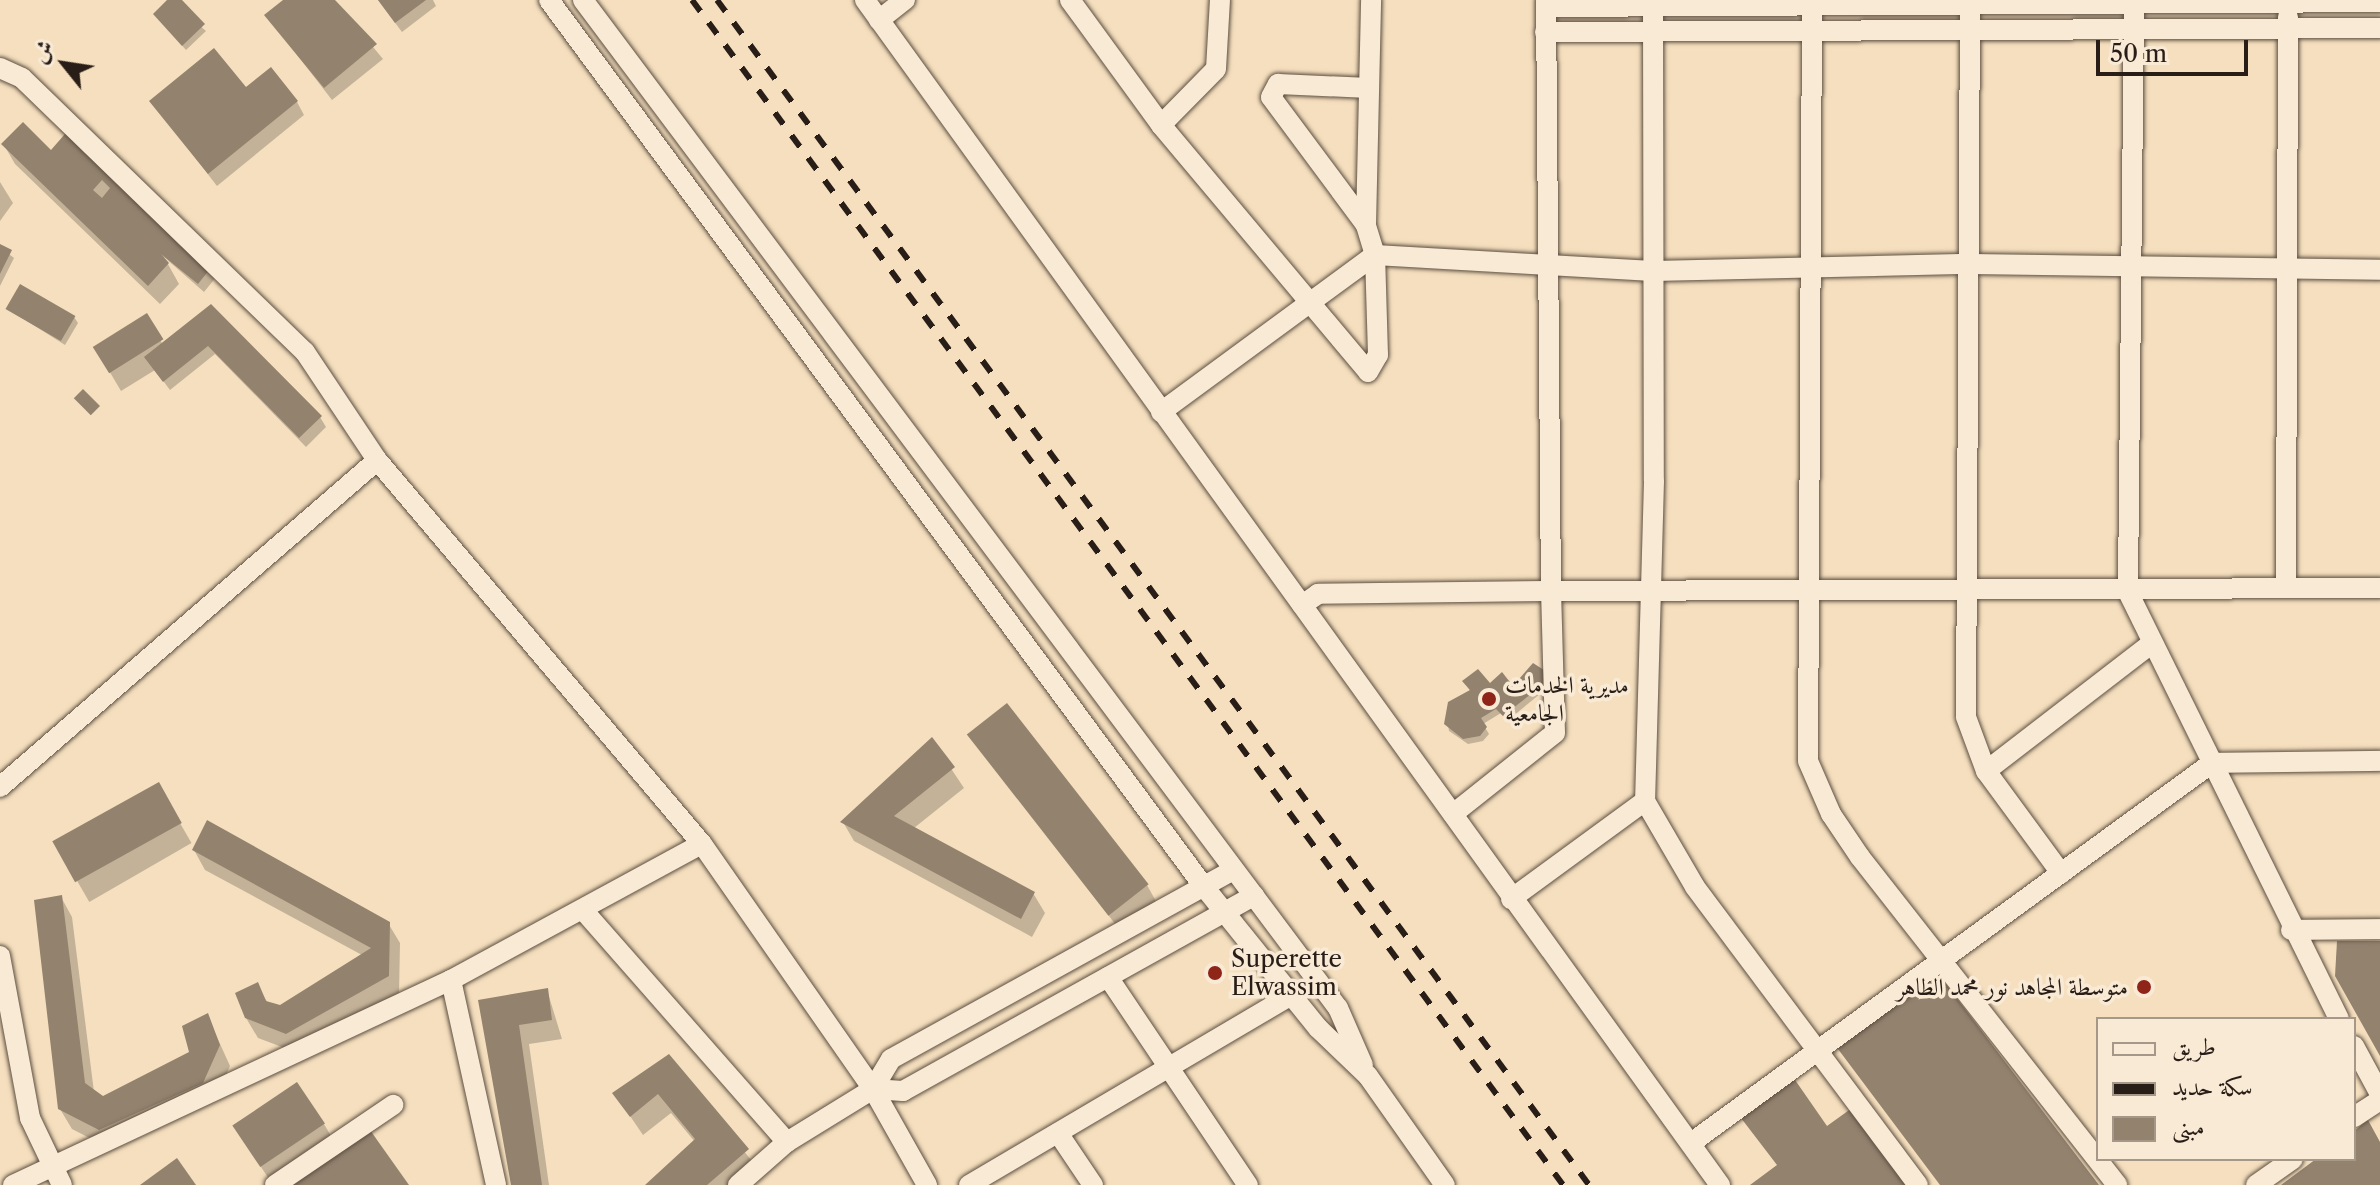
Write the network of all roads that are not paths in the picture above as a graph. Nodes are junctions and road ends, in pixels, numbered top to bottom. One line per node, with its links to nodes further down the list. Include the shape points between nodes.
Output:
1 (549, 0): 60 (street)
2 (583, 0): 58 (street)
3 (865, 0): 19 (street)
4 (905, 0): 19 (street)
5 (1070, 0): 29 (street)
6 (1220, 0): 29 (street, via 1216,69)
7 (1371, 0): 28 (street)
8 (2210, 1): 16 (street); 17 (street)
9 (2373, 1): 17 (street)
10 (1730, 2): 14 (street); 18 (street)
11 (1892, 2): 14 (street); 15 (street)
12 (2052, 2): 15 (street); 16 (street)
13 (1546, 3): 18 (street); 26 (street)
14 (1812, 4): 24 (street)
15 (1970, 4): 25 (street)
16 (2134, 5): 20 (street)
17 (2288, 5): 21 (street)
18 (1653, 7): 23 (street)
19 (879, 20): 40 (street)
20 (2133, 28): 21 (street); 25 (street); 33 (street)
21 (2288, 28): 22 (street); 38 (street)
22 (2380, 28)
23 (1652, 29): 24 (street); 26 (street); 37 (street)
24 (1813, 30): 25 (street); 35 (street)
25 (1970, 31): 32 (street)
26 (1545, 32): 34 (street)
27 (0, 68): 41 (street, via 22,78 305,352)
28 (1369, 88): 30 (street); 30 (street, via 1278,84 1271,97)
29 (1161, 125): 39 (street)
30 (1366, 225): 31 (street)
31 (1375, 255): 34 (street); 39 (street); 39 (street, via 1372,369 1360,366)
32 (1971, 264): 33 (street); 35 (street); 45 (street)
33 (2131, 265): 38 (street); 47 (street)
34 (1543, 267): 37 (street); 46 (street)
35 (1812, 267): 37 (street); 42 (street)
36 (2380, 270): 38 (street)
37 (1653, 271): 48 (street)
38 (2287, 271): 43 (street)
39 (1307, 305): 40 (street)
40 (1161, 412): 49 (street)
41 (377, 460): 54 (street); 57 (street)
42 (1809, 587): 45 (street); 48 (street); 68 (street, via 1807,738 1814,782 1860,857)
43 (2286, 587): 44 (street); 47 (street)
44 (2380, 588)
45 (1967, 590): 47 (street); 53 (street, via 1966,717)
46 (1551, 591): 48 (street); 49 (street, via 1318,594); 56 (street, via 1555,733)
47 (2128, 592): 50 (street)
48 (1652, 594): 55 (street)
49 (1302, 605): 56 (street)
50 (2151, 644): 52 (street); 53 (street)
51 (2380, 761): 52 (street)
52 (2212, 763): 59 (street); 66 (street)
53 (1986, 771): 59 (street)
54 (0, 787)
55 (1645, 801): 62 (street); 73 (street, via 1695,887)
56 (1453, 814): 62 (street)
57 (702, 844): 63 (street); 77 (street)
58 (1233, 870): 60 (street); 61 (street)
59 (2061, 873): 68 (street)
60 (1205, 888): 64 (street); 77 (street, via 891,1059)
61 (1254, 896): 64 (street); 76 (street, via 1338,1008)
62 (1511, 899): 83 (street)
63 (583, 910): 70 (street); 82 (street)
64 (1227, 917): 69 (street); 71 (street)
65 (2380, 929): 66 (street)
66 (2291, 930): 72 (street)
67 (0, 956): 87 (street, via 30,1118)
68 (1943, 959): 73 (street); 84 (street)
69 (1108, 977): 75 (street); 77 (street, via 903,1091)
70 (451, 980): 87 (street); 90 (street)
71 (1290, 996): 75 (street); 76 (street)
72 (2338, 1017)
73 (1814, 1049): 83 (street); 98 (street)
74 (2356, 1050): 78 (street)
75 (1168, 1067): 81 (street); 95 (street)
76 (1368, 1076): 96 (street)
77 (873, 1089): 82 (street); 92 (street)
78 (2380, 1097): 80 (street)
79 (393, 1105): 89 (street)
80 (2356, 1115)
81 (1058, 1133): 93 (street); 94 (street)
82 (787, 1142): 91 (street)
83 (1691, 1143): 97 (street)
84 (2096, 1158)
85 (2099, 1161): 99 (street)
86 (2290, 1161): 100 (street)
87 (57, 1176): 88 (street)
88 (13, 1185)
89 (275, 1185)
90 (496, 1185)
91 (738, 1185)
92 (927, 1185)
93 (969, 1185)
94 (1093, 1185)
95 (1248, 1185)
96 (1445, 1185)
97 (1720, 1185)
98 (1918, 1185)
99 (2117, 1185)
100 (2256, 1185)

